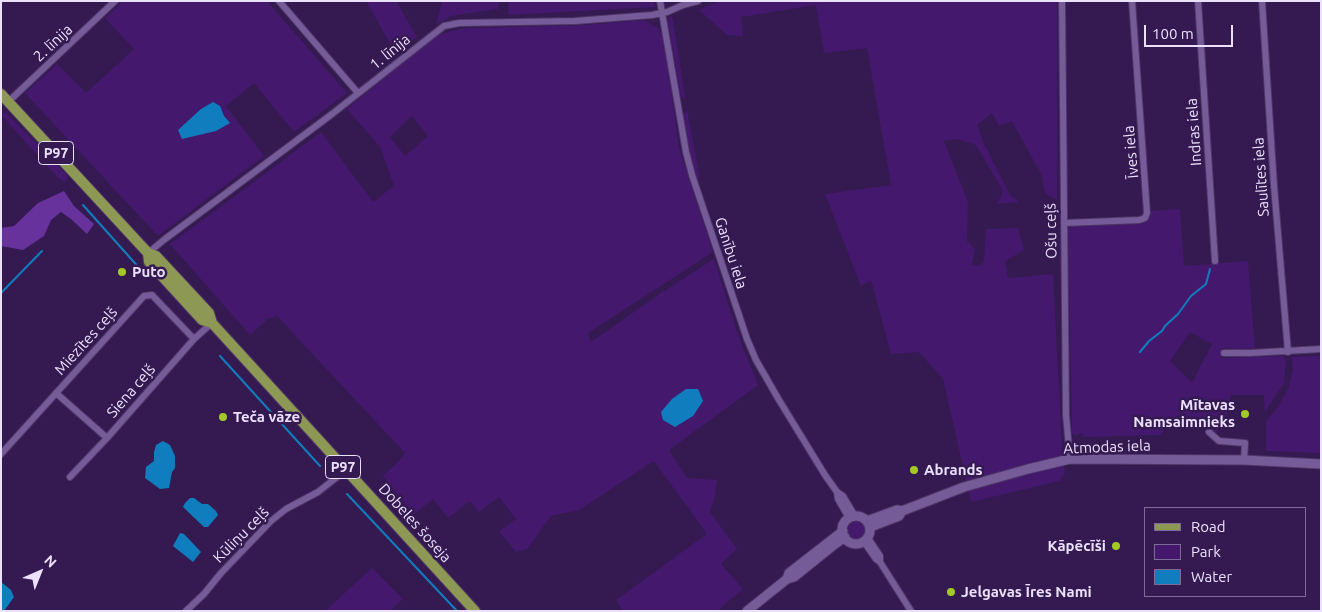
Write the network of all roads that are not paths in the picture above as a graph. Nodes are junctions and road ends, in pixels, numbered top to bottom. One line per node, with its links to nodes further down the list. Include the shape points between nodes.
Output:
1 (115, 1): 11 (street, 2. līnija)
2 (279, 1): 10 (street)
3 (660, 1): 9 (street, Ganību iela)
4 (698, 1): 9 (street, 1. līnija)
5 (1062, 1): 12 (street, Ošu ceļš)
6 (1132, 1): 12 (street, Īves iela, via 1148,213 1139,220)
7 (1198, 1): 14 (street, Indras iela)
8 (1262, 1): 19 (street, Saulītes iela)
9 (663, 13): 10 (street, 1. līnija, via 575,21 478,22 444,26); 29 (street, Ganību iela, via 692,176 747,339 779,400 836,492 843,496)
10 (358, 93): 13 (street, 1. līnija)
11 (4, 98): 13 (main road, Dobeles šoseja / P97)
12 (1064, 224): 24 (street, Ošu ceļš, via 1066,415)
13 (148, 253): 15 (main road, Dobeles šoseja / P97, via 156,256 203,306)
14 (1215, 261)
15 (212, 323): 16 (street, Siena ceļš); 27 (main road, Dobeles šoseja / P97)
16 (194, 339): 20 (street, Miezītes ceļš, via 152,295 144,296); 22 (street, Siena ceļš)
17 (1321, 349): 19 (street)
18 (1224, 352): 19 (street)
19 (1288, 352)
20 (56, 393): 22 (street); 23 (street, Miezītes ceļš)
21 (1209, 432): 25 (street, via 1219,440 1245,443)
22 (107, 438): 28 (street, Siena ceļš)
23 (1, 454)
24 (1070, 459): 25 (main road, Atmodas iela); 30 (main road, Atmodas iela, via 964,487 902,511 896,510)
25 (1244, 460): 26 (main road, Atmodas iela)
26 (1321, 464)
27 (346, 470): 33 (street, Kūliņu ceļš, via 318,492 270,521); 34 (main road, Dobeles šoseja / P97)
28 (70, 477)
29 (852, 517): 30 (main road, via 861,517); 31 (main road, via 844,524)
30 (868, 524): 32 (main road)
31 (844, 534): 32 (main road, via 851,543); 35 (main road, via 788,573 786,579)
32 (866, 540): 36 (street)
33 (186, 611)
34 (475, 611)
35 (747, 611)
36 (911, 611)

